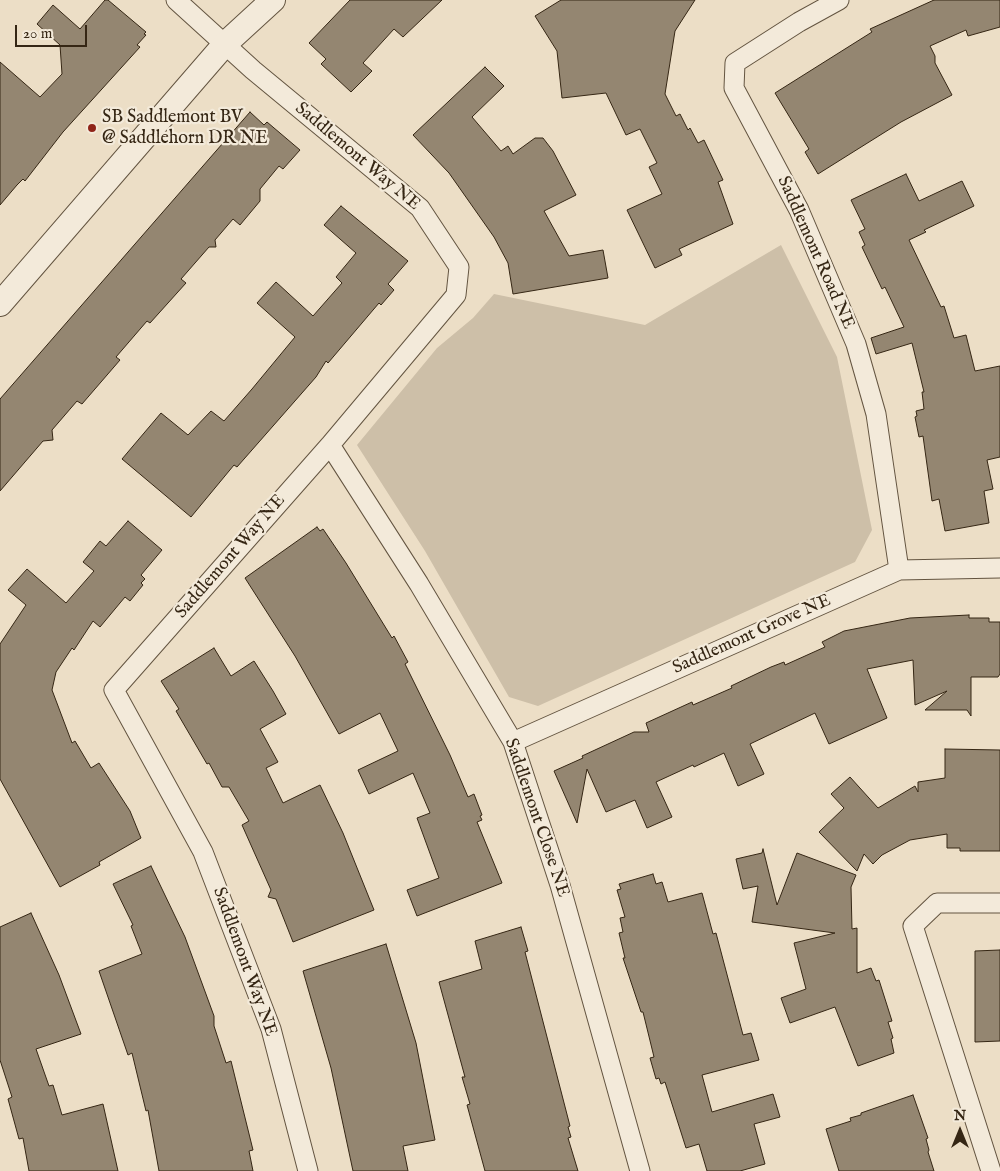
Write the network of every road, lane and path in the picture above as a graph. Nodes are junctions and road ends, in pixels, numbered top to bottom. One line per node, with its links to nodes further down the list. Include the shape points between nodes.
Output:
1 (176, 0): 4 (street, Saddlemont Way NE)
2 (272, 0): 4 (street)
3 (839, 0): 8 (street, Saddlemont Road NE, via 735,64 734,88 799,210 856,344 876,414)
4 (225, 44): 5 (street); 6 (street, Saddlemont Way NE, via 420,208 459,267 456,295)
5 (0, 304)
6 (330, 445): 9 (street, Saddlemont Close NE, via 419,584); 11 (street, Saddlemont Way NE, via 114,690 203,852 271,1029)
7 (1000, 568): 8 (street, Saddlemont Grove NE)
8 (899, 570): 9 (street, Saddlemont Grove NE)
9 (513, 742): 12 (street, Saddlemont Close NE, via 560,885)
10 (1000, 902): 13 (street, via 937,903 913,926)
11 (308, 1171)
12 (640, 1171)
13 (991, 1171)

